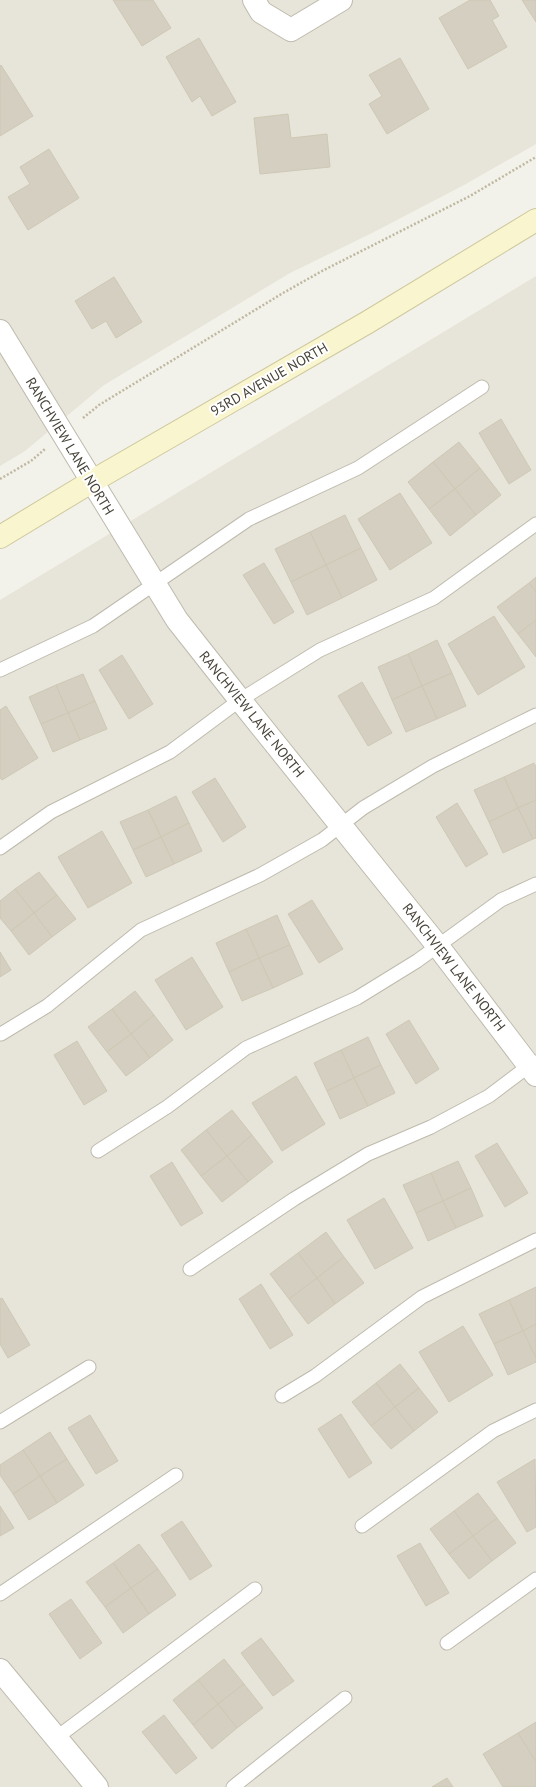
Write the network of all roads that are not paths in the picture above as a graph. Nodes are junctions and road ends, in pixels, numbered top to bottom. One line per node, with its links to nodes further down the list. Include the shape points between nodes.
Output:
1 (254, 0): 2 (street, via 261,12 291,30)
2 (341, 0)
3 (536, 220): 6 (main road, 93RD AVENUE NORTH, via 368,322)
4 (0, 331): 6 (street, RANCHVIEW LANE NORTH)
5 (482, 387): 9 (lane, via 358,468 249,519)
6 (91, 482): 8 (main road, 93RD AVENUE NORTH); 9 (street, RANCHVIEW LANE NORTH)
7 (536, 524): 11 (lane, via 434,598 320,650)
8 (0, 537)
9 (154, 584): 10 (lane, via 93,626); 11 (street, RANCHVIEW LANE NORTH, via 177,620)
10 (0, 670)
11 (240, 700): 13 (street, RANCHVIEW LANE NORTH); 14 (lane, via 170,752 51,812)
12 (536, 715): 13 (lane, via 433,766 363,808)
13 (340, 825): 16 (street, RANCHVIEW LANE NORTH); 17 (lane, via 322,840 260,875 141,930 47,1006)
14 (0, 848)
15 (536, 884): 16 (lane, via 501,900)
16 (437, 945): 18 (street, RANCHVIEW LANE NORTH); 19 (lane, via 417,961 357,998 246,1048 167,1107)
17 (1, 1034)
18 (534, 1067): 21 (lane, via 431,1127 368,1154 294,1199)
19 (98, 1151)
20 (536, 1240): 23 (lane, via 422,1296 315,1376)
21 (190, 1269)
22 (89, 1367): 25 (lane)
23 (282, 1396)
24 (536, 1410): 27 (lane, via 493,1431)
25 (0, 1422)
26 (176, 1475): 30 (lane)
27 (362, 1526)
28 (536, 1579): 31 (lane)
29 (254, 1589): 34 (lane)
30 (0, 1594)
31 (447, 1643)
32 (0, 1670): 34 (street)
33 (345, 1698): 36 (lane)
34 (56, 1738): 35 (street)
35 (97, 1787)
36 (233, 1787)

